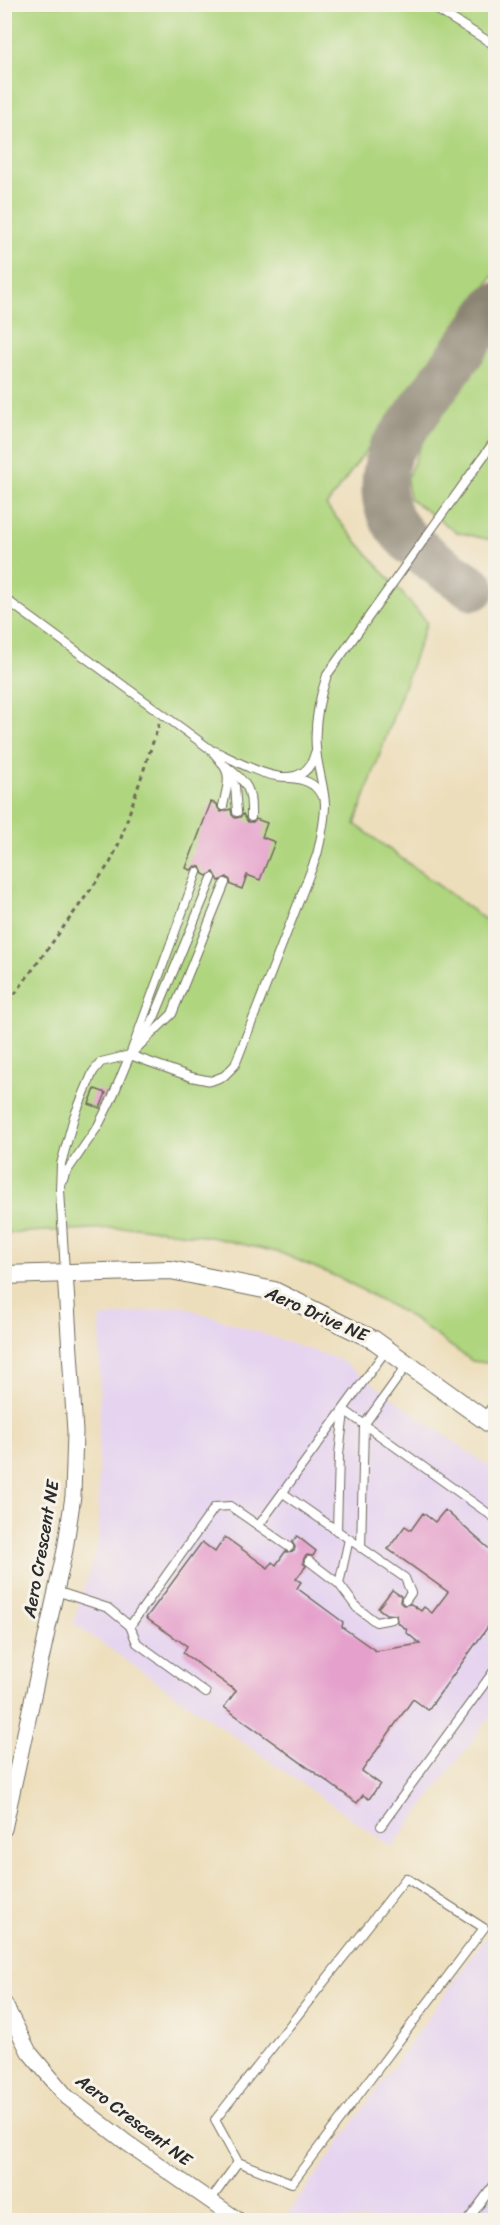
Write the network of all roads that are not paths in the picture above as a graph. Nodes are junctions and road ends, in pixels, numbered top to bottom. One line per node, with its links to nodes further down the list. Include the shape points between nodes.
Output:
1 (428, 4): 2 (lane)
2 (495, 46)
3 (495, 439): 6 (lane, via 327,675 319,697)
4 (4, 598): 5 (lane)
5 (210, 749): 7 (lane); 8 (lane, via 268,776)
6 (316, 749): 8 (lane, via 312,762 302,772); 9 (lane)
7 (226, 768): 10 (lane, via 229,782); 11 (lane, via 236,786); 12 (lane, via 244,781 252,797)
8 (287, 778): 9 (lane, via 312,784)
9 (325, 803): 16 (lane, via 317,855 235,1065 224,1076 211,1081)
10 (223, 806)
11 (237, 812)
12 (251, 817)
13 (197, 872): 16 (lane)
14 (212, 878): 16 (lane, via 154,1018)
15 (225, 883): 16 (lane, via 172,1014)
16 (130, 1055): 17 (lane, via 98,1126 65,1174); 17 (lane, via 100,1062 93,1072 67,1142)
17 (60, 1190): 18 (lane)
18 (65, 1272): 19 (street, Aero Drive NE); 20 (street, Aero Drive NE, via 171,1270 274,1291); 34 (street, Aero Crescent NE, via 75,1432 73,1496)
19 (4, 1275)
20 (387, 1349): 21 (street, Aero Drive NE); 22 (lane)
21 (408, 1364): 23 (street, Aero Drive NE); 24 (lane)
22 (344, 1410): 24 (lane); 25 (lane); 28 (lane)
23 (492, 1419)
24 (364, 1425): 26 (lane); 31 (lane)
25 (284, 1493): 27 (lane); 28 (lane)
26 (495, 1519)
27 (259, 1525): 30 (lane); 37 (lane, via 230,1506 215,1507)
28 (337, 1531): 29 (lane)
29 (349, 1539): 31 (lane); 33 (lane)
30 (289, 1547)
31 (361, 1548): 35 (lane, via 405,1578 411,1593)
32 (309, 1561): 33 (lane)
33 (339, 1584): 36 (lane, via 357,1608 376,1622)
34 (56, 1591): 37 (lane, via 108,1608); 41 (street, Aero Crescent NE)
35 (406, 1600)
36 (392, 1619)
37 (130, 1626): 39 (lane, via 136,1642)
38 (495, 1668): 40 (lane)
39 (206, 1693)
40 (381, 1826)
41 (4, 1829)
42 (4, 2003): 45 (street, Aero Crescent NE, via 29,2052 67,2097)
43 (238, 2162): 43 (lane, via 292,2182 484,1928 406,1878 215,2120); 45 (lane)
44 (495, 2182): 47 (lane)
45 (210, 2201): 46 (street, Aero Crescent NE)
46 (238, 2220)
47 (468, 2220)

